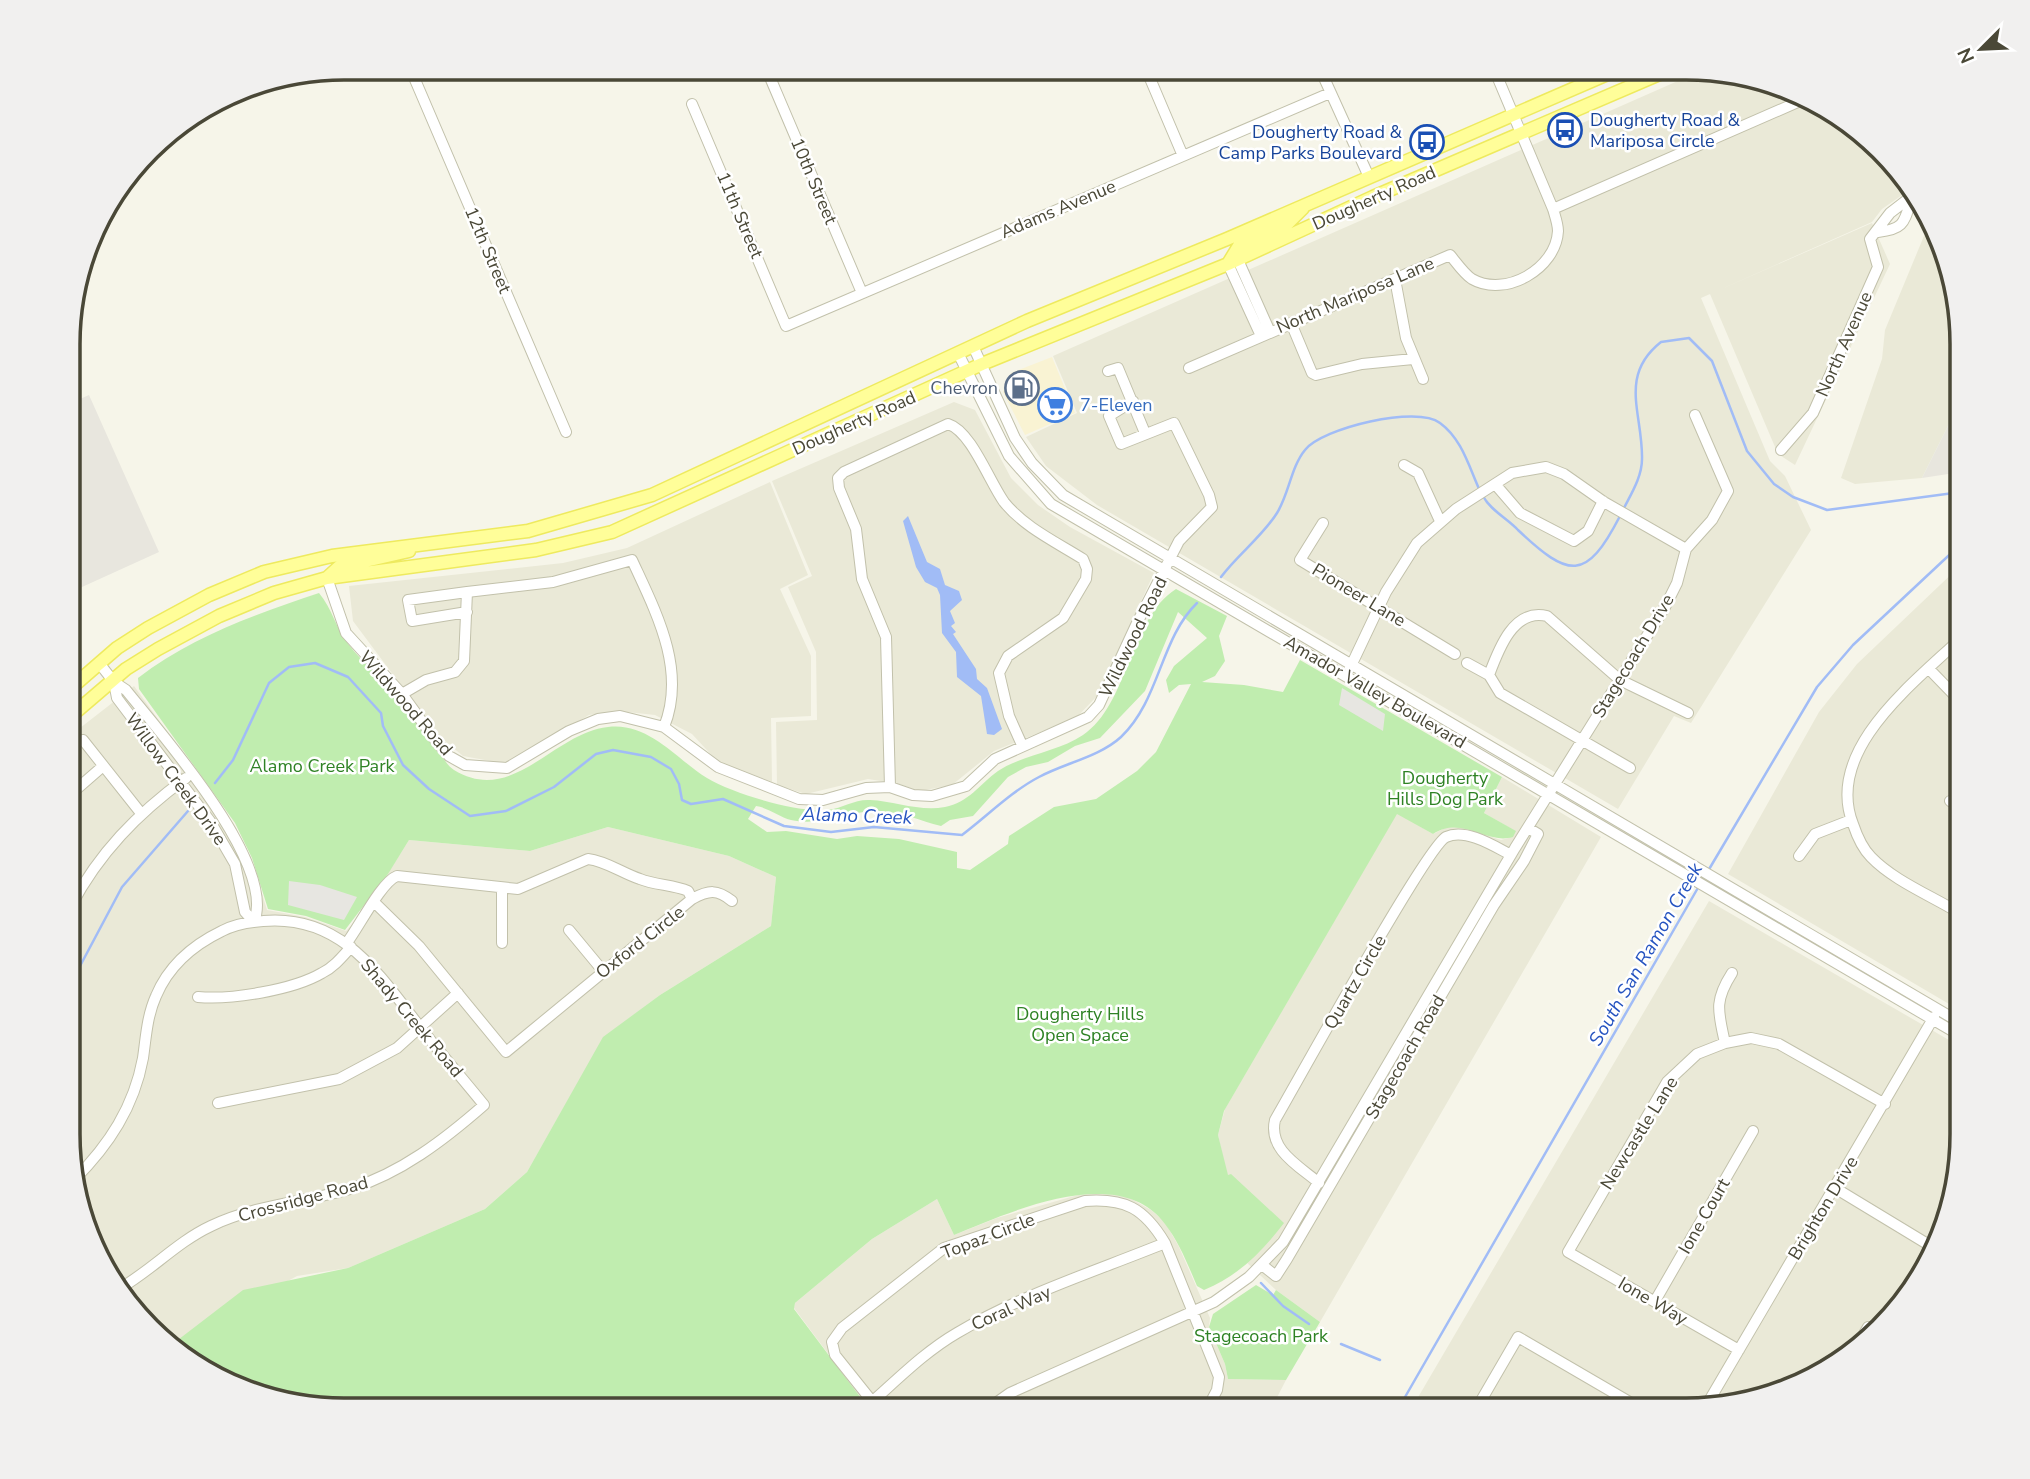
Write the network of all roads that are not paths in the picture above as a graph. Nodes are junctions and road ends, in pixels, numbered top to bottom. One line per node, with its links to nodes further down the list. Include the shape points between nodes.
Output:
1 (415, 80): 36 (street, 12th Street)
2 (771, 80): 22 (street, 10th Street)
3 (1151, 80): 13 (street)
4 (1325, 80): 8 (street)
5 (1499, 80): 11 (street)
6 (1594, 80): 11 (main road, Dougherty Road)
7 (1646, 80): 12 (main road, Dougherty Road)
8 (1330, 93): 13 (street, Adams Avenue); 14 (street)
9 (692, 104): 24 (street, 11th Street)
10 (1793, 104): 18 (street)
11 (1513, 115): 12 (street); 14 (main road, Dougherty Road)
12 (1521, 134): 18 (street); 20 (main road, Dougherty Road)
13 (1183, 156): 22 (street, Adams Avenue)
14 (1369, 177): 17 (main road, Dougherty Road)
15 (1906, 200): 19 (street, via 1890,213)
16 (1909, 204): 19 (street, via 1902,225)
17 (1306, 205): 20 (main road, via 1284,226 1238,246); 26 (main road, Dougherty Road)
18 (1553, 209): 21 (street, North Mariposa Lane, via 1558,230 1549,257 1524,278 1505,285 1487,284 1471,278 1450,255)
19 (1878, 232): 38 (street, North Avenue, via 1870,239 1878,267 1849,333 1813,413)
20 (1233, 262): 25 (street); 29 (main road, Dougherty Road)
21 (1395, 279): 23 (street, North Mariposa Lane); 28 (street)
22 (862, 293): 24 (street, Adams Avenue)
23 (1291, 323): 25 (street, North Mariposa Lane); 28 (street, via 1316,375)
24 (786, 326)
25 (1266, 334): 30 (street, North Mariposa Lane)
26 (973, 346): 27 (main road, Dougherty Road); 29 (street, Amador Valley Boulevard)
27 (958, 353): 31 (street, Amador Valley Boulevard); 44 (main road, Dougherty Road, via 652,495 528,531)
28 (1413, 359): 33 (street)
29 (982, 364): 31 (main road, Dougherty Road); 46 (street, Amador Valley Boulevard, via 1015,438 1039,471 1063,495)
30 (1189, 368)
31 (967, 371): 47 (street, Amador Valley Boulevard, via 1009,456 1051,504); 48 (main road, Dougherty Road, via 612,532 536,550)
32 (1108, 371): 34 (street, via 1118,369)
33 (1423, 379)
34 (1133, 401): 37 (street); 37 (street, via 1110,416 1113,425 1121,444)
35 (1695, 415): 45 (street, Stagecoach Drive, via 1728,491 1713,520)
36 (566, 432)
37 (1145, 433): 46 (street, Wildwood Road, via 1174,423 1212,507 1179,541)
38 (1781, 450)
39 (1404, 465): 42 (street, via 1418,473)
40 (1494, 485): 41 (street, via 1512,473 1546,467); 41 (street, via 1520,513 1574,541 1588,531); 42 (street)
41 (1605, 502): 45 (street)
42 (1440, 521): 50 (street, via 1417,543)
43 (1323, 523): 50 (street, Pioneer Lane, via 1300,560)
44 (422, 545): 48 (main road, via 399,556 339,567); 54 (main road, Dougherty Road, via 332,555 264,572 148,628)
45 (1685, 549): 61 (street, Stagecoach Drive, via 1665,607)
46 (1173, 559): 47 (street, Wildwood Road); 56 (street, Amador Valley Boulevard)
47 (1166, 571): 58 (street, Amador Valley Boulevard); 70 (street, Wildwood Road, via 1100,705 1073,726)
48 (327, 578): 62 (main road, Dougherty Road, via 219,616 158,649); 64 (street, Wildwood Road, via 346,633)
49 (467, 592): 51 (street); 51 (street, via 408,600 412,621); 67 (street, via 553,582 632,561 671,660 674,694)
50 (1379, 607): 53 (street, Pioneer Lane); 56 (street)
51 (467, 612): 64 (street, via 464,661 455,672 426,680)
52 (1950, 649): 57 (street)
53 (1455, 654)
54 (99, 663): 60 (main road, Dougherty Road); 62 (street, Willow Creek Drive)
55 (1467, 663): 59 (street)
56 (1353, 664): 58 (street); 75 (street, Amador Valley Boulevard)
57 (1929, 669): 63 (street); 80 (street, via 1886,710 1851,767 1846,783)
58 (1346, 675): 78 (street, Amador Valley Boulevard)
59 (1489, 675): 61 (street, via 1517,620 1533,612 1547,616); 69 (street, via 1500,693)
60 (80, 680)
61 (1620, 680): 66 (street); 69 (street, Stagecoach Drive)
62 (114, 682): 65 (main road, Dougherty Road); 73 (street, Willow Creek Drive, via 126,690); 74 (street, Willow Creek Drive, via 117,698)
63 (1950, 691)
64 (402, 694): 67 (street, Wildwood Road, via 449,755 481,768 507,768 598,719 638,718)
65 (80, 709)
66 (1688, 713)
67 (664, 727): 77 (street, Wildwood Road, via 718,767 799,799 824,800 866,788)
68 (83, 740): 71 (street)
69 (1582, 741): 72 (street); 75 (street, Stagecoach Drive)
70 (1022, 745): 77 (street, Wildwood Road, via 995,759 966,786 947,794 913,795); 77 (street, via 1000,688 999,673 1003,663 1063,618 1086,579 1087,569 1083,559 1019,519 963,432 948,424 838,478 856,529 862,579 886,637)
71 (102, 767): 76 (street); 79 (street)
72 (1630, 768)
73 (191, 774): 74 (street); 92 (street, Willow Creek Drive, via 221,814 246,860 258,910)
74 (181, 781): 79 (street); 92 (street, Willow Creek Drive, via 235,864 245,912)
75 (1556, 784): 78 (street, Stagecoach Road); 84 (street, Amador Valley Boulevard)
76 (80, 786)
77 (890, 787)
78 (1550, 795): 81 (street, Stagecoach Road); 87 (street, Amador Valley Boulevard)
79 (140, 812): 86 (street, via 106,850)
80 (1851, 820): 83 (street, via 1815,834); 91 (street, via 1870,856)
81 (1528, 828): 82 (street, Stagecoach Road); 96 (street, Stagecoach Road, via 1538,834 1534,843)
82 (1511, 855): 96 (street, Stagecoach Road); 115 (street, Quartz Circle, via 1461,835 1446,837 1432,851 1275,1120 1273,1136 1282,1152)
83 (1799, 856)
84 (1727, 883): 87 (street); 101 (street, Amador Valley Boulevard)
85 (502, 889): 88 (street, Oxford Circle, via 532,886 588,859 648,882 681,888); 90 (street, Oxford Circle, via 397,876 390,878); 94 (street)
86 (80, 892)
87 (1720, 894): 101 (street, Amador Valley Boulevard)
88 (692, 898): 89 (street, via 719,891); 97 (street, Oxford Circle)
89 (732, 901)
90 (374, 902): 95 (street, Oxford Circle); 99 (street, Oxford Circle)
91 (1950, 907)
92 (254, 922): 95 (street, Shady Creek Road, via 284,919 327,930); 114 (street, Shady Creek Road, via 232,926 204,940 170,971 145,1030 133,1096 111,1139)
93 (569, 930): 97 (street)
94 (502, 943)
95 (349, 946): 100 (street, Oxford Circle, via 336,964 306,982 218,999); 105 (street, Shady Creek Road, via 374,968)
96 (1453, 962): 107 (street, Stagecoach Road); 108 (street, Stagecoach Road)
97 (603, 971): 99 (street, Oxford Circle, via 506,1052)
98 (1732, 973): 106 (street, via 1719,993)
99 (458, 993): 105 (street)
100 (198, 997)
101 (1935, 1015): 102 (street, Amador Valley Boulevard); 103 (street); 104 (street, Amador Valley Boulevard); 110 (street, Brighton Drive)
102 (1950, 1020)
103 (1950, 1023)
104 (1950, 1027)
105 (421, 1028): 109 (street, via 372,1063 339,1079); 111 (street, Shady Creek Road)
106 (1725, 1043): 110 (street, Newcastle Lane, via 1751,1038 1779,1044); 119 (street, Newcastle Lane, via 1697,1054 1667,1082)
107 (1382, 1073): 108 (street); 113 (street, Stagecoach Road)
108 (1393, 1078): 113 (street, Stagecoach Road)
109 (218, 1103)
110 (1885, 1104): 116 (street, Brighton Drive)
111 (484, 1105): 121 (street, Crossridge Road, via 422,1155 386,1175 212,1226)
112 (1753, 1131): 122 (street, Ione Court)
113 (1338, 1159): 115 (street, Stagecoach Road); 120 (street, Stagecoach Road, via 1276,1276)
114 (83, 1170)
115 (1319, 1183): 120 (street, Stagecoach Road, via 1283,1242)
116 (1835, 1188): 118 (street); 124 (street, Brighton Drive)
117 (1165, 1243): 123 (street, Topaz Circle); 126 (street, Topaz Circle, via 1139,1211 1122,1202 1103,1200 1085,1201 944,1248 842,1328 832,1342 835,1355); 127 (street, Coral Way, via 967,1328 931,1350)
118 (1926, 1243)
119 (1568, 1252): 122 (street, Ione Way)
120 (1262, 1265): 123 (street, Stagecoach Road, via 1232,1290)
121 (127, 1284)
122 (1655, 1301): 124 (street, Ione Way)
123 (1194, 1312): 128 (street, Stagecoach Road); 129 (street, Topaz Circle, via 1219,1377)
124 (1739, 1350): 125 (street, Brighton Drive)
125 (1711, 1397)
126 (870, 1398)
127 (884, 1398)
128 (1003, 1398)
129 (1213, 1398)
130 (1483, 1398): 131 (street, via 1518,1337)
131 (1623, 1398)

